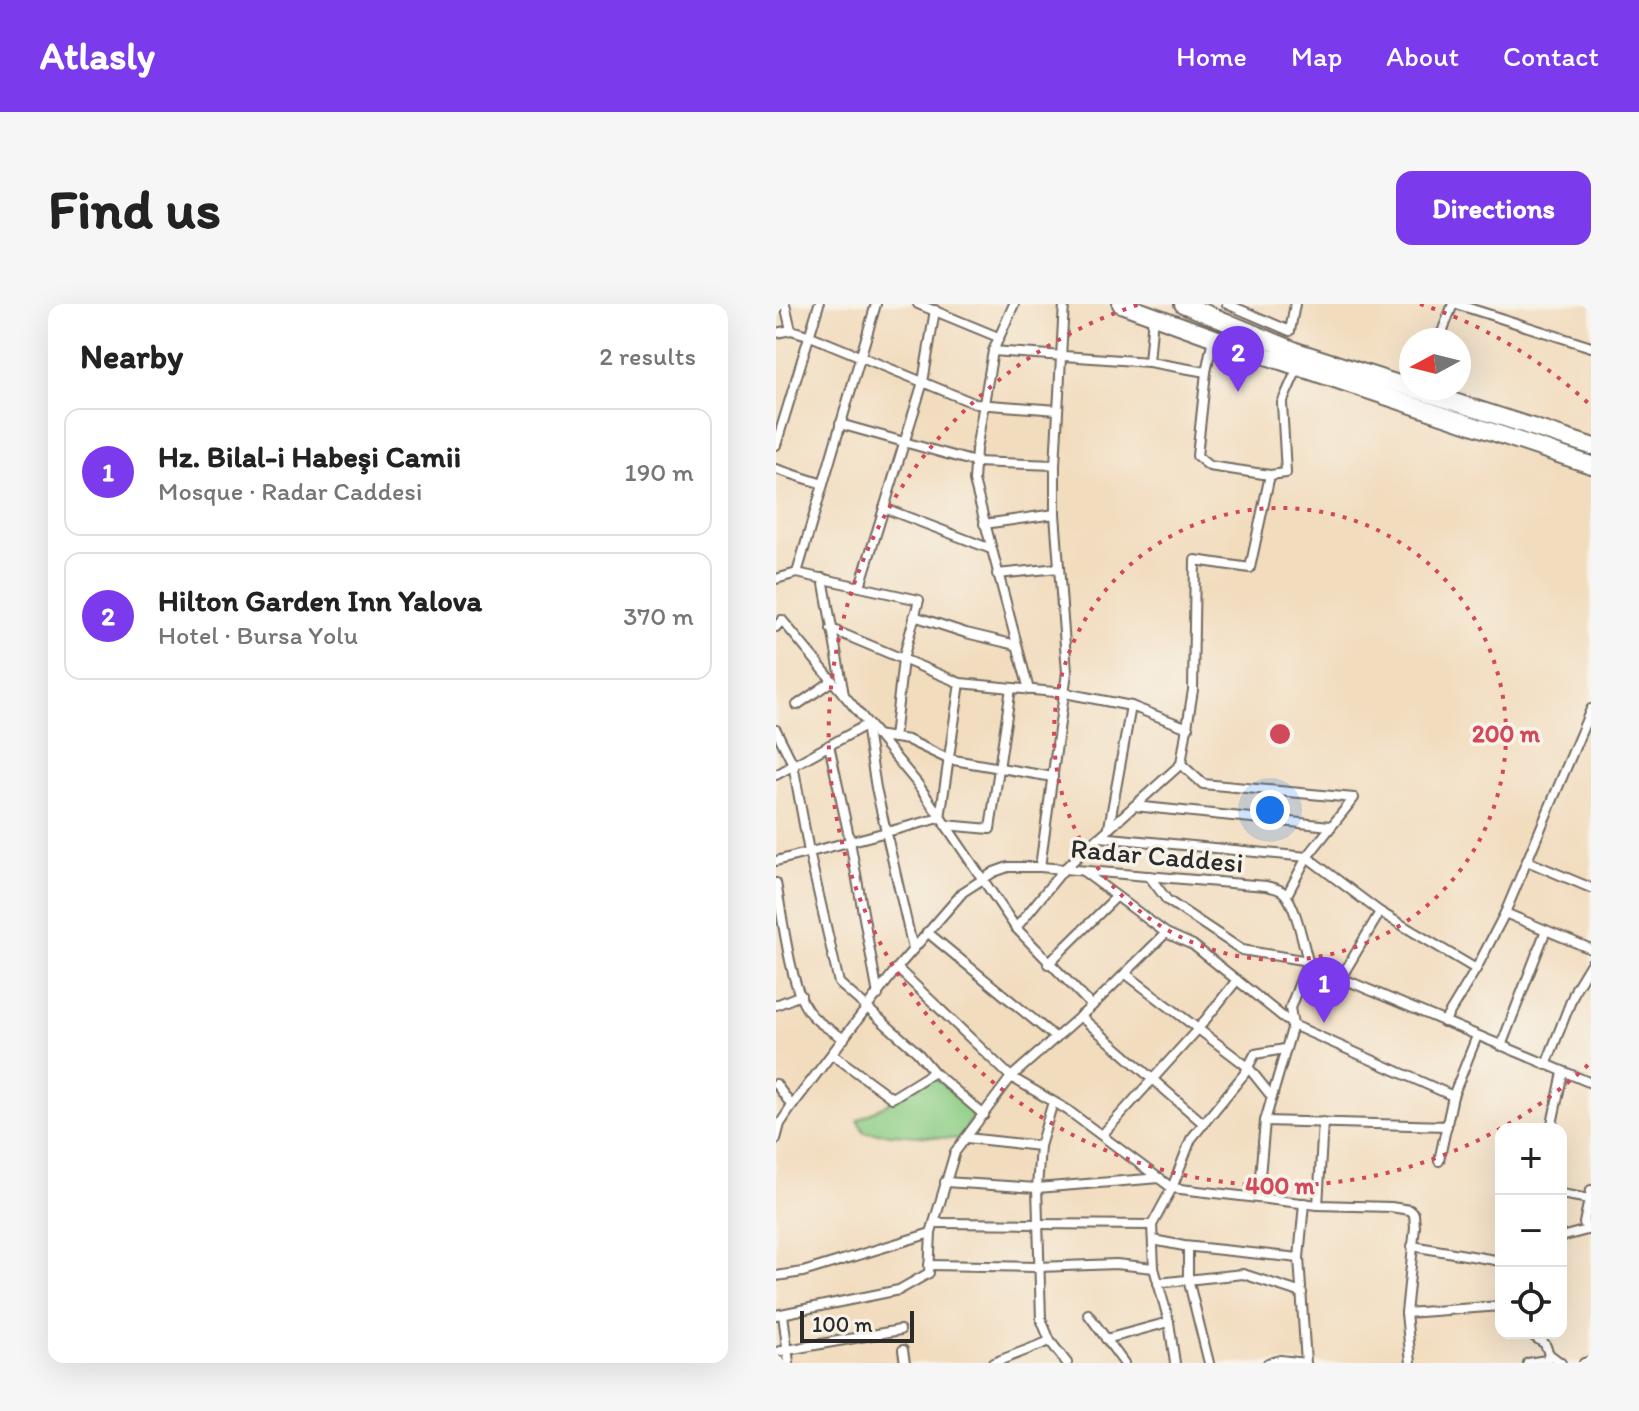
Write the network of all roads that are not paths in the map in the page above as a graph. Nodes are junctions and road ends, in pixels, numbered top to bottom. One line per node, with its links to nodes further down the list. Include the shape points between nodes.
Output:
1 (785, 304): 15 (street)
2 (819, 304): 17 (street)
3 (876, 304): 23 (street)
4 (918, 304): 12 (street)
5 (1014, 304): 18 (street)
6 (1064, 304): 22 (street)
7 (1121, 304): 13 (highway)
8 (1183, 304): 28 (highway, via 1296,351)
9 (1227, 304): 10 (street, via 1290,331)
10 (1295, 304)
11 (1454, 304): 14 (street); 20 (street)
12 (935, 310): 18 (street); 27 (street)
13 (1153, 315): 19 (highway); 24 (street)
14 (1444, 328)
15 (791, 330): 16 (street); 17 (street)
16 (776, 333)
17 (808, 335): 23 (street); 34 (street)
18 (998, 337): 21 (street)
19 (1213, 338): 25 (highway); 26 (street)
20 (1591, 347)
21 (993, 351): 22 (street); 30 (street)
22 (1060, 356): 24 (street); 31 (street)
23 (860, 357): 27 (street); 32 (street)
24 (1149, 362): 26 (street)
25 (1298, 367): 38 (highway); 40 (street, via 1282,403 1286,473)
26 (1206, 372): 40 (street, via 1197,456 1209,466)
27 (923, 382): 30 (street); 33 (street)
28 (1399, 383)
29 (1451, 400): 35 (highway)
30 (985, 405): 31 (street); 36 (street)
31 (1058, 410): 37 (street)
32 (840, 424): 33 (street); 41 (street)
33 (904, 443): 36 (street); 42 (street)
34 (776, 445)
35 (1591, 446)
36 (975, 462): 37 (street); 44 (street)
37 (1055, 465): 43 (street)
38 (1591, 465)
39 (776, 469): 41 (street)
40 (1270, 475): 67 (street, via 1250,568 1195,560)
41 (823, 484): 47 (street)
42 (884, 508): 45 (street); 51 (street)
43 (1055, 514): 44 (street); 46 (street)
44 (984, 524): 45 (street)
45 (991, 549): 48 (street)
46 (1059, 568): 48 (street); 61 (street)
47 (797, 573): 49 (street); 50 (street)
48 (997, 574): 55 (street)
49 (823, 578): 51 (street); 54 (street)
50 (776, 579)
51 (860, 586): 52 (street, via 919,600)
52 (914, 616): 55 (street); 56 (street)
53 (776, 627): 57 (street, via 782,620)
54 (831, 629): 56 (street); 62 (street)
55 (1016, 645): 60 (street)
56 (903, 659): 58 (street); 70 (street)
57 (832, 681): 62 (street); 63 (street)
58 (960, 683): 59 (street); 72 (street)
59 (1011, 688): 60 (street); 75 (street)
60 (1029, 690): 61 (street)
61 (1065, 693): 64 (street); 77 (street)
62 (844, 696): 66 (street)
63 (797, 705)
64 (1131, 706): 67 (street); 81 (street)
65 (1591, 709): 88 (street)
66 (866, 725): 69 (street); 71 (street); 82 (street)
67 (1188, 728): 74 (street)
68 (776, 730): 73 (street)
69 (875, 735): 70 (street); 79 (street)
70 (894, 738): 72 (street)
71 (829, 745): 73 (street); 84 (street)
72 (948, 759): 75 (street); 79 (street)
73 (793, 764): 76 (street); 85 (street)
74 (1181, 764): 78 (street); 80 (street, via 1203,784 1354,798)
75 (997, 768): 77 (street); 79 (street, via 990,829)
76 (776, 775)
77 (1053, 777): 89 (street)
78 (1134, 806): 80 (street); 81 (street)
79 (943, 822): 82 (street); 93 (street)
80 (1330, 826): 86 (street)
81 (1109, 828): 83 (street)
82 (886, 832): 84 (street); 104 (street)
83 (1100, 837): 86 (street); 90 (street)
84 (850, 841): 85 (street); 117 (street)
85 (809, 852): 87 (street); 120 (street, via 839,983)
86 (1307, 857): 96 (street); 98 (street)
87 (776, 861)
88 (1527, 861): 95 (street); 99 (street)
89 (1040, 867): 90 (street, Radar Caddesi); 93 (street, Radar Caddesi, via 1008,867)
90 (1064, 869): 91 (street, Radar Caddesi); 100 (street)
91 (1082, 871): 92 (street, Radar Caddesi); 97 (street)
92 (1149, 876): 96 (street, Radar Caddesi, via 1266,886); 108 (street, via 1167,900 1242,950)
93 (980, 879): 100 (street); 102 (street, Radar Caddesi)
94 (776, 883): 106 (street)
95 (1591, 888)
96 (1287, 895): 108 (street)
97 (1116, 897): 103 (street); 110 (street)
98 (1380, 912): 112 (street); 114 (street)
99 (1505, 913): 101 (street); 112 (street)
100 (1016, 928): 110 (street)
101 (1546, 930): 105 (street); 128 (street)
102 (927, 932): 104 (street, Radar Caddesi); 126 (street)
103 (1166, 933): 113 (street); 115 (street, via 1193,945)
104 (913, 949): 111 (street, Radar Caddesi)
105 (1591, 949)
106 (789, 951): 107 (street); 116 (street)
107 (776, 953)
108 (1308, 961): 114 (street); 123 (street, via 1290,1008)
109 (1591, 963): 131 (street)
110 (1048, 964): 119 (street)
111 (897, 968): 117 (street, Radar Caddesi); 135 (street)
112 (1476, 969): 122 (street)
113 (1126, 974): 119 (street); 124 (street)
114 (1341, 978): 122 (street)
115 (1237, 980): 123 (street); 124 (street)
116 (801, 995): 118 (street); 127 (street, via 814,1018)
117 (878, 995): 120 (street, Radar Caddesi)
118 (776, 1005)
119 (1092, 1006): 121 (street)
120 (867, 1007): 127 (street, Radar Caddesi); 133 (street)
121 (1080, 1016): 126 (street); 136 (street)
122 (1444, 1022): 125 (street)
123 (1293, 1025): 129 (street); 139 (street)
124 (1198, 1029): 132 (street); 136 (street)
125 (1477, 1036): 128 (street); 139 (street)
126 (1056, 1038): 135 (street)
127 (844, 1039): 130 (street, Radar Caddesi)
128 (1501, 1046): 131 (street)
129 (1285, 1049): 132 (street, via 1255,1054); 140 (street)
130 (832, 1054): 133 (street, via 892,1098); 142 (street, Radar Caddesi)
131 (1546, 1065): 134 (street)
132 (1248, 1067): 140 (street); 147 (street)
133 (934, 1072): 143 (street)
134 (1563, 1072): 137 (street); 146 (street)
135 (1011, 1077): 141 (street); 143 (street)
136 (1152, 1079): 147 (street); 149 (street)
137 (1590, 1080)
138 (776, 1084): 142 (street)
139 (1453, 1096): 148 (street)
140 (1272, 1097): 144 (street)
141 (1053, 1102): 149 (street); 152 (street)
142 (792, 1106): 151 (street, Radar Caddesi)
143 (984, 1115): 150 (street)
144 (1265, 1121): 145 (street); 160 (street)
145 (1323, 1122): 148 (street); 162 (street)
146 (1552, 1123)
147 (1204, 1124): 157 (street, via 1191,1139)
148 (1447, 1126): 153 (street)
149 (1102, 1135): 154 (street)
150 (967, 1138): 152 (street); 155 (street, via 955,1152)
151 (776, 1139)
152 (1040, 1146): 156 (street)
153 (1439, 1161)
154 (1160, 1178): 156 (street); 157 (street)
155 (945, 1182): 156 (street); 163 (street)
156 (1037, 1188): 164 (street)
157 (1172, 1188): 160 (street); 165 (street)
158 (1567, 1194): 159 (street)
159 (1590, 1195): 166 (street, via 1584,1223)
160 (1258, 1198): 161 (street)
161 (1304, 1203): 162 (street); 172 (street)
162 (1318, 1205): 170 (street, via 1410,1210 1415,1227)
163 (935, 1223): 164 (street); 167 (street)
164 (1038, 1224): 165 (street); 175 (street)
165 (1152, 1225): 169 (street)
166 (1589, 1230): 168 (street)
167 (931, 1233): 174 (street); 177 (street)
168 (1567, 1236)
169 (1153, 1240): 171 (street); 176 (street)
170 (1412, 1246): 173 (street); 182 (street)
171 (1188, 1247): 172 (street); 178 (street)
172 (1299, 1258): 180 (street)
173 (1495, 1260)
174 (929, 1265): 175 (street); 184 (street, via 929,1273 899,1290)
175 (1039, 1267): 176 (street); 189 (street, via 1041,1319)
176 (1154, 1268): 179 (street)
177 (776, 1276)
178 (1188, 1279): 179 (street); 180 (street, via 1243,1274); 201 (street)
179 (1158, 1283): 185 (street)
180 (1302, 1293): 203 (street)
181 (1495, 1306): 182 (street)
182 (1406, 1313): 204 (street)
183 (1088, 1314): 187 (street)
184 (780, 1315): 191 (street)
185 (1169, 1322): 187 (street); 200 (street)
186 (900, 1330): 191 (street)
187 (1106, 1339): 199 (street)
188 (1538, 1339): 193 (street)
189 (1050, 1341): 197 (street); 198 (street)
190 (903, 1350): 196 (street)
191 (786, 1351): 192 (street); 195 (street)
192 (776, 1352)
193 (1549, 1354): 205 (street, via 1546,1360); 206 (street)
194 (1591, 1361): 207 (street)
195 (789, 1363)
196 (905, 1363)
197 (993, 1363)
198 (1067, 1363)
199 (1124, 1363)
200 (1175, 1363)
201 (1209, 1363)
202 (1268, 1363): 203 (street)
203 (1306, 1363)
204 (1411, 1363)
205 (1528, 1363)
206 (1561, 1363)
207 (1584, 1363)

